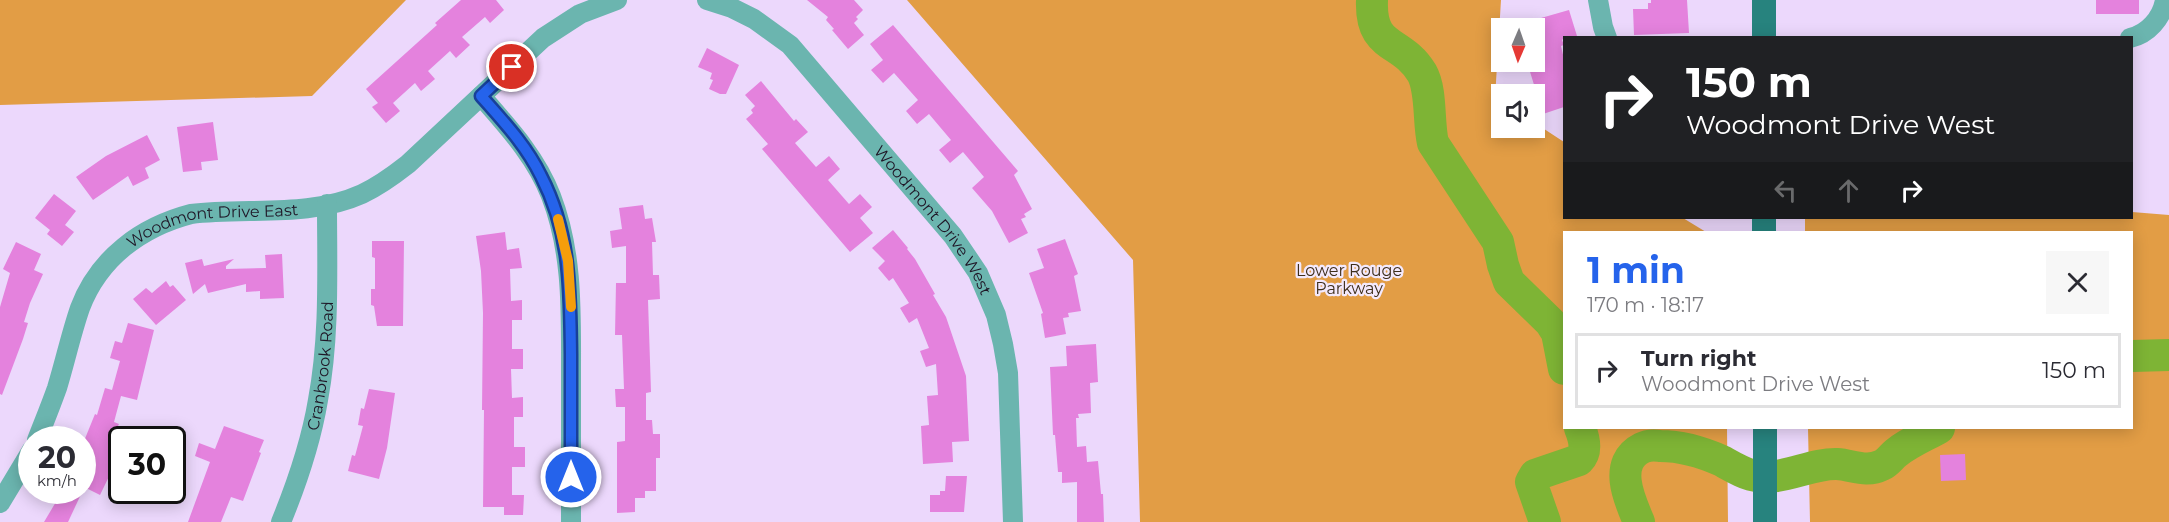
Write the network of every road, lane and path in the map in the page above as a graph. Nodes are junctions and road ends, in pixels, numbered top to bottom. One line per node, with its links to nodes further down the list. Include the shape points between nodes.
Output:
1 (618, 0): 9 (street, via 564,23)
2 (707, 0): 18 (street, Woodmont Drive West, via 754,19 790,45 953,236 978,273 996,315 1008,373)
3 (1598, 0): 6 (street)
4 (1764, 0): 7 (main road)
5 (2165, 0): 8 (street, via 2157,21)
6 (1605, 36)
7 (1764, 36)
8 (2133, 37)
9 (481, 96): 10 (street, Woodmont Drive East, via 390,178 362,194); 17 (street, via 535,164 564,238 570,295)
10 (327, 204): 11 (street, Woodmont Drive East, via 191,214 149,229 130,241 110,260 87,292); 16 (street, Cranbrook Road, via 326,324 318,399 306,451)
11 (42, 426)
12 (1765, 429): 15 (main road)
13 (18, 473): 14 (street)
14 (0, 503)
15 (1765, 513)
16 (281, 522)
17 (571, 522)
18 (1013, 522)

